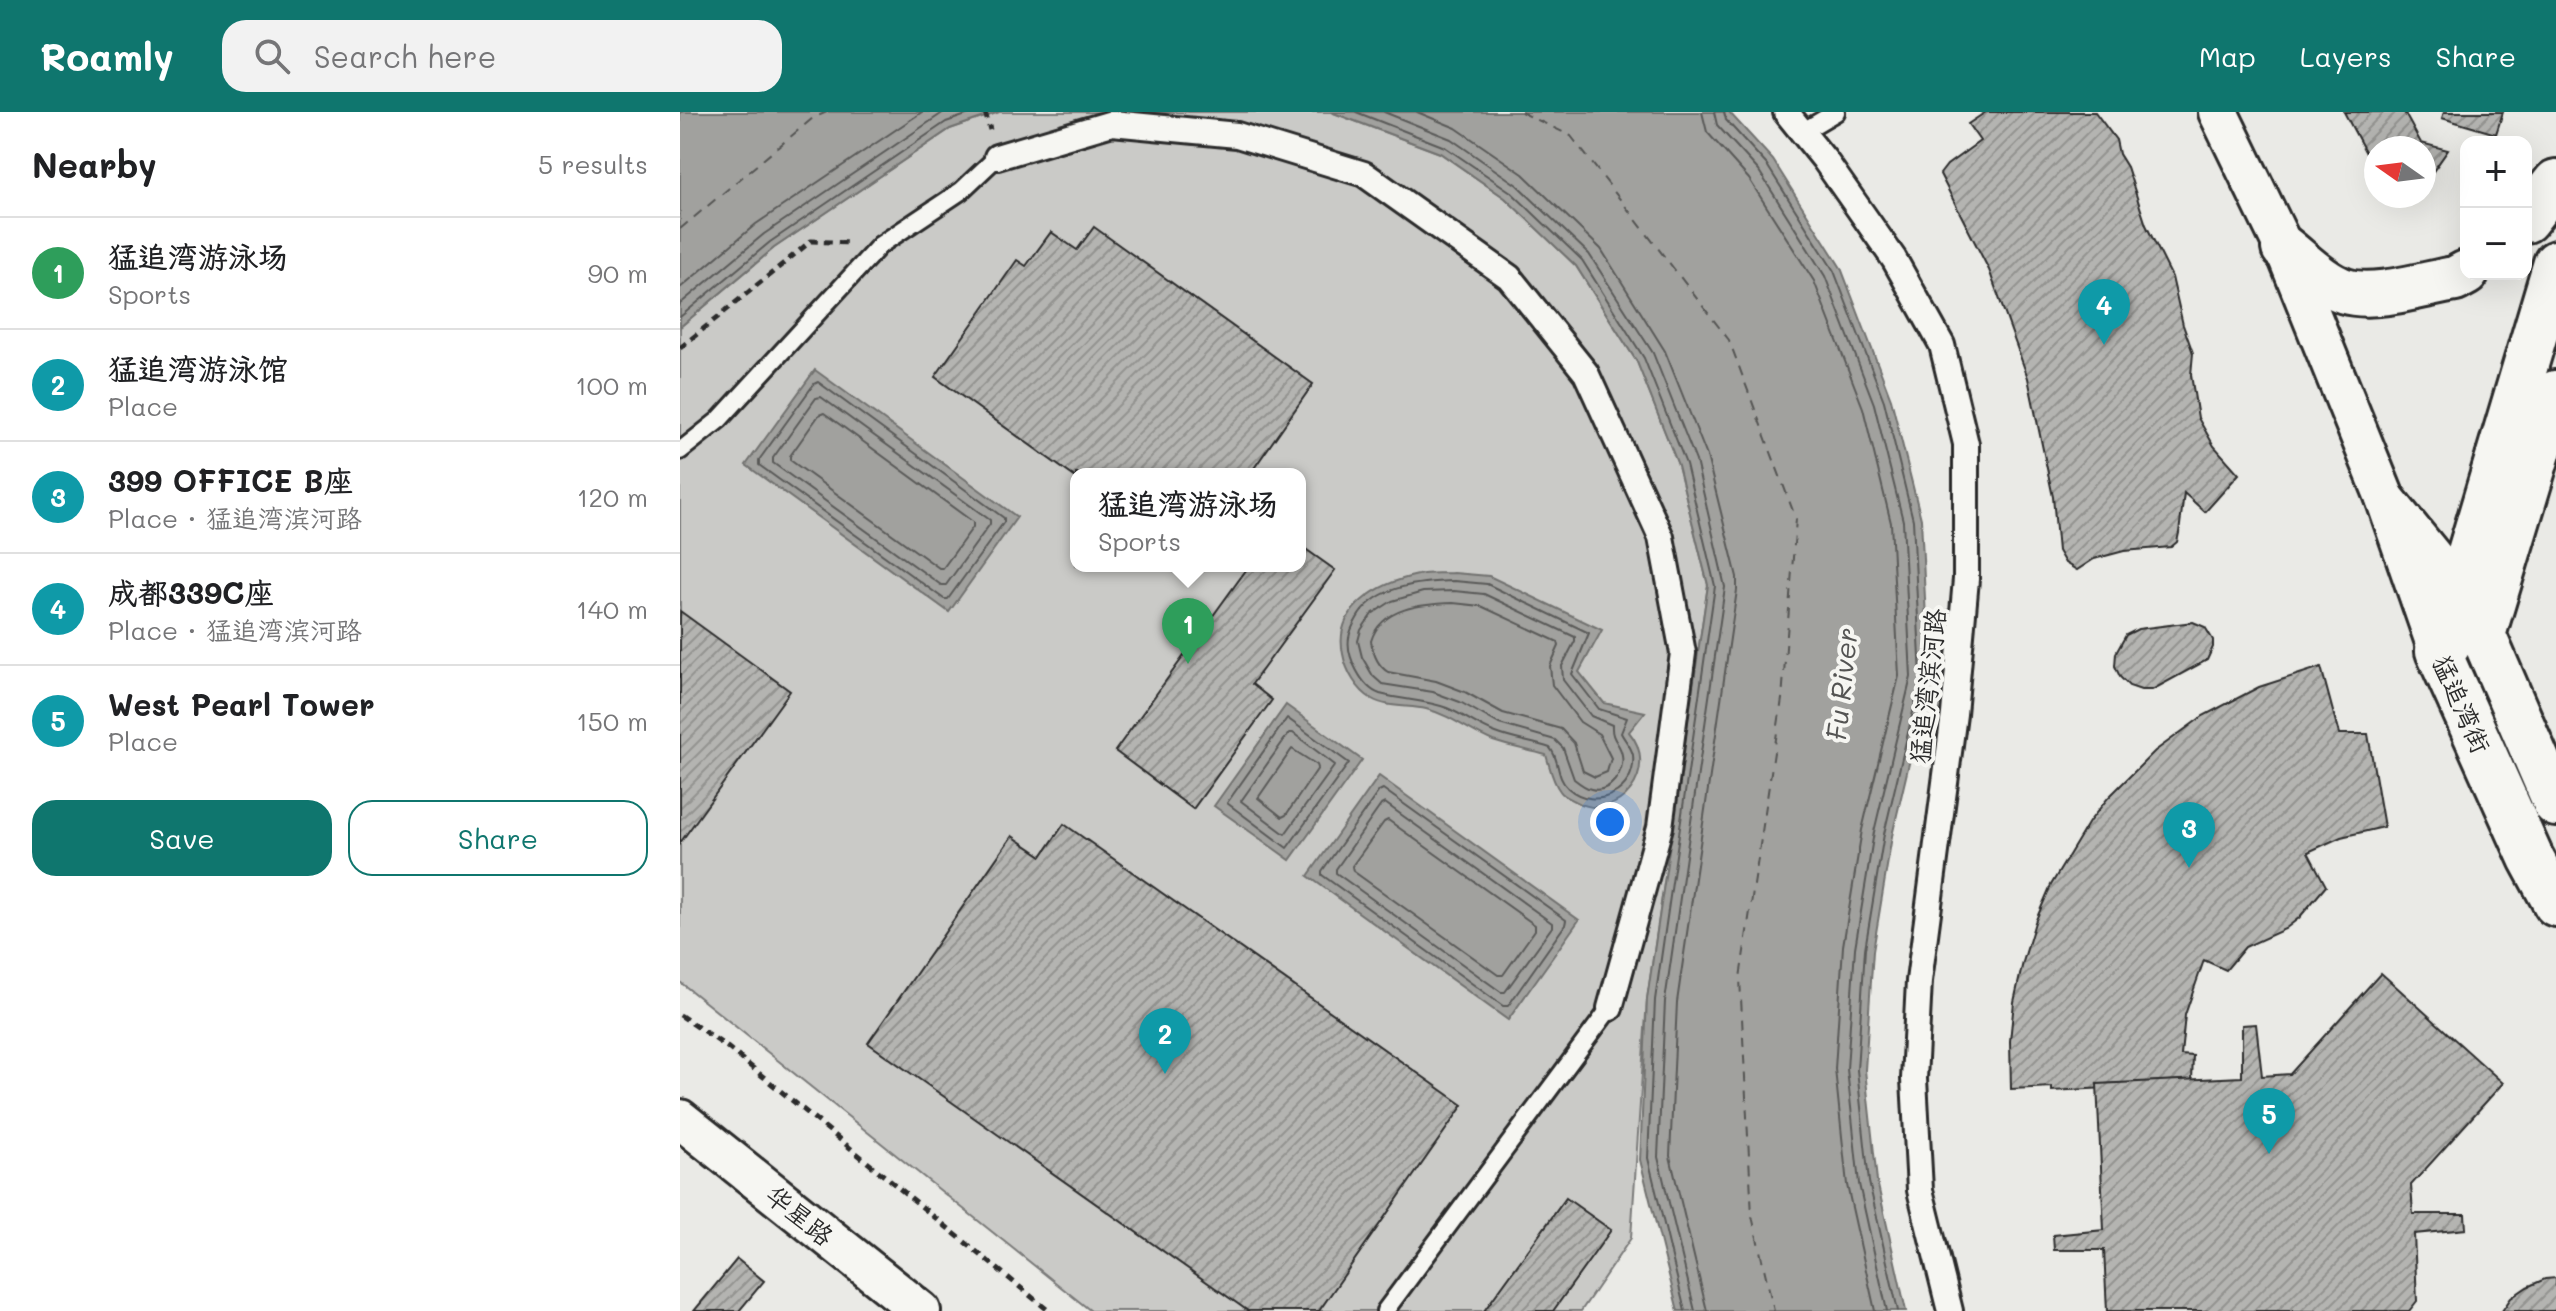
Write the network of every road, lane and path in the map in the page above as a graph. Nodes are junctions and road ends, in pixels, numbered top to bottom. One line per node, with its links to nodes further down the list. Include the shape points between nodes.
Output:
1 (985, 112): 6 (path)
2 (1786, 112): 5 (street, 猛追湾滨河路)
3 (1836, 112): 5 (lane)
4 (2218, 112): 11 (street, 猛追湾街)
5 (1802, 132): 29 (street, 猛追湾滨河路, via 1894,259 1942,345 1966,444 1966,579 1919,981 1914,1079 1920,1190)
6 (990, 133)
7 (997, 157): 10 (lane, via 961,191); 23 (street, via 1112,123 1237,135 1364,174 1509,277 1586,373 1661,537 1683,653 1660,827)
8 (2556, 182): 9 (main road)
9 (2532, 212)
10 (880, 245): 14 (path, via 811,241); 16 (lane, via 719,420)
11 (2284, 248): 13 (main road, via 2343,291 2369,294); 17 (street, 猛追湾街)
12 (2556, 263): 18 (main road)
13 (2460, 276)
14 (680, 348)
15 (2556, 393): 19 (main road)
16 (680, 451)
17 (2385, 498): 18 (street, 猛追湾街); 20 (street, 猛追湾街)
18 (2459, 589): 19 (street, 猛追湾街); 20 (main road)
19 (2483, 635): 20 (street); 21 (main road, 猛追湾街)
20 (2438, 651): 22 (main road, 猛追湾街)
21 (2556, 804)
22 (2556, 904)
23 (1610, 1008): 28 (lane)
24 (680, 1015): 27 (path, via 727,1047)
25 (680, 1119): 26 (street, 华星路)
26 (921, 1311)
27 (1049, 1311)
28 (1385, 1311)
29 (1950, 1311)

